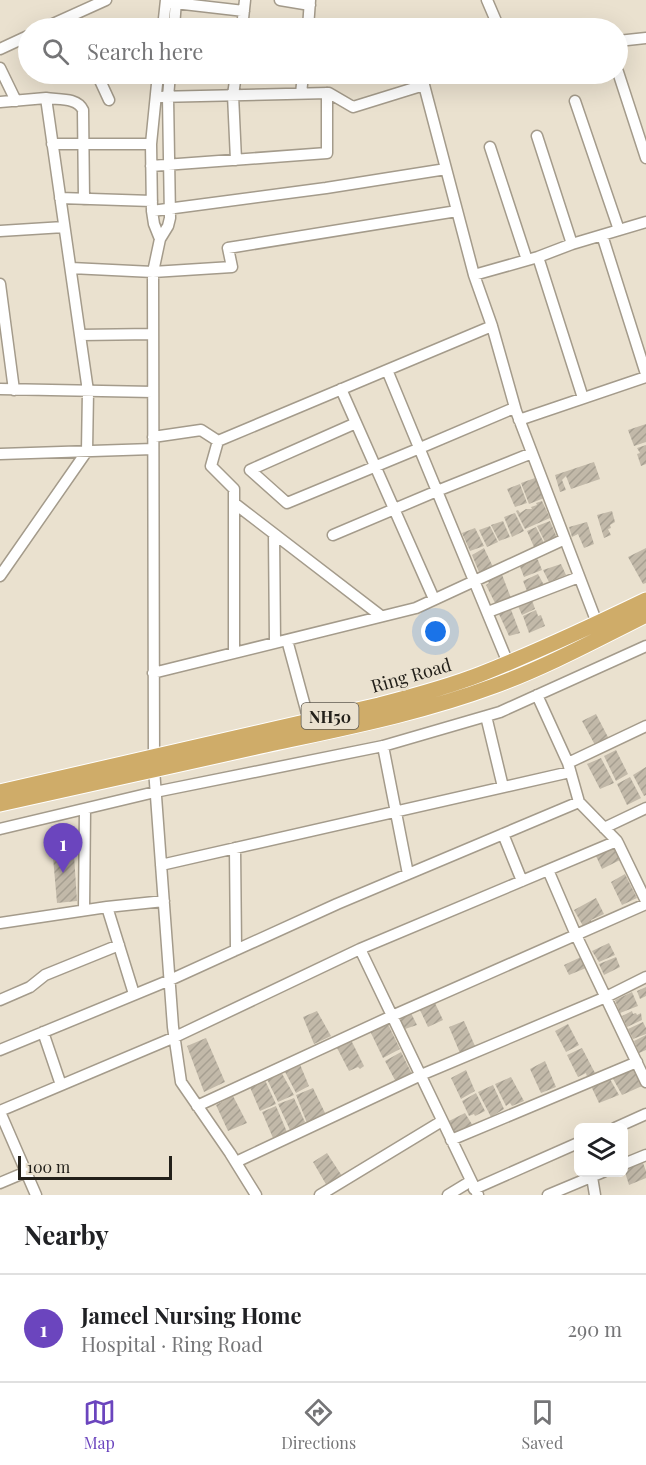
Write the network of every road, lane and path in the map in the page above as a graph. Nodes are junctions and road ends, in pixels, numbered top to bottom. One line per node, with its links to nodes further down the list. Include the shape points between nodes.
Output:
1 (106, 0): 7 (street)
2 (280, 0): 5 (street)
3 (487, 0): 11 (street)
4 (171, 2): 6 (street); 9 (street)
5 (310, 2): 10 (street)
6 (245, 6)
7 (70, 16): 8 (street)
8 (66, 18)
9 (167, 18)
10 (309, 18)
11 (495, 18)
12 (646, 38): 13 (street)
13 (628, 40)
14 (18, 41): 15 (street)
15 (0, 49)
16 (0, 68): 30 (street)
17 (102, 84): 29 (street)
18 (157, 84): 26 (street)
19 (169, 84): 27 (street)
20 (235, 84): 25 (street)
21 (302, 84): 24 (street)
22 (622, 84): 38 (street)
23 (327, 93): 24 (street); 39 (street, via 327,153); 42 (street, via 353,107 424,85)
24 (301, 94): 25 (street)
25 (233, 95): 27 (street); 39 (street)
26 (156, 97): 27 (street); 36 (street)
27 (168, 97): 40 (street)
28 (46, 98): 30 (street); 34 (street); 35 (street, via 81,105)
29 (109, 100)
30 (16, 101): 32 (street)
31 (575, 101): 50 (street)
32 (0, 102)
33 (537, 136): 54 (street)
34 (52, 144): 35 (street); 43 (street)
35 (83, 144): 36 (street); 44 (street)
36 (151, 144): 41 (street)
37 (490, 147): 55 (street)
38 (646, 158)
39 (236, 160): 40 (street)
40 (169, 165): 41 (street); 46 (street)
41 (151, 166): 45 (street)
42 (446, 169): 46 (street); 47 (street)
43 (60, 198): 44 (street); 49 (street)
44 (84, 199): 45 (street)
45 (152, 206): 46 (street); 53 (street)
46 (169, 208): 53 (street, via 168,226)
47 (457, 211): 57 (street, via 228,248 232,267); 58 (street)
48 (646, 222): 50 (street)
49 (64, 227): 51 (street); 56 (street)
50 (619, 230): 52 (street)
51 (0, 231)
52 (602, 235): 54 (street); 64 (street)
53 (160, 239): 57 (street)
54 (572, 244): 55 (street)
55 (532, 259): 58 (street); 70 (street)
56 (70, 268): 57 (street); 62 (street)
57 (153, 272): 61 (street)
58 (474, 275): 60 (street)
59 (0, 284): 67 (street)
60 (492, 326): 63 (street); 71 (street)
61 (153, 334): 62 (street); 69 (street)
62 (80, 335): 68 (street)
63 (387, 370): 65 (street); 76 (street)
64 (646, 375): 70 (street)
65 (341, 389): 73 (street); 75 (street)
66 (0, 390): 67 (street)
67 (14, 390): 68 (street)
68 (88, 391): 69 (street); 78 (street)
69 (153, 392): 74 (street)
70 (583, 398): 72 (street)
71 (514, 408): 72 (street); 76 (street)
72 (519, 420): 79 (street)
73 (356, 423): 81 (street); 81 (street, via 250,470 287,503)
74 (153, 437): 75 (street, via 201,430); 77 (street)
75 (218, 441): 83 (street, via 211,466 234,489)
76 (420, 448): 81 (street); 82 (street)
77 (153, 449): 78 (street); 102 (street)
78 (87, 451): 80 (street); 88 (street)
79 (532, 453): 82 (street); 87 (street)
80 (0, 454)
81 (375, 466): 84 (street)
82 (437, 491): 84 (street); 90 (street)
83 (234, 503): 85 (street); 100 (street)
84 (395, 509): 86 (street); 91 (street)
85 (274, 534): 95 (street); 98 (street)
86 (333, 535)
87 (565, 539): 89 (street); 90 (street)
88 (0, 576)
89 (579, 577): 93 (street); 96 (street)
90 (475, 581): 91 (street); 93 (street)
91 (435, 599): 95 (street)
92 (646, 600): 96 (highway, Ring Road / NH50)
93 (488, 612): 101 (street)
94 (646, 615): 108 (highway, Ring Road / NH50, via 548,663 439,704 336,729)
95 (381, 616): 97 (street)
96 (597, 623): 101 (highway, Ring Road / NH50)
97 (287, 640): 98 (street); 105 (street)
98 (275, 643): 100 (street)
99 (646, 646): 103 (street)
100 (234, 653): 102 (street)
101 (508, 663): 105 (highway, Ring Road / NH50, via 431,691)
102 (153, 673): 108 (street)
103 (537, 695): 104 (street); 109 (street)
104 (486, 716): 107 (street); 110 (street)
105 (309, 721): 108 (highway, Ring Road / NH50)
106 (646, 726): 109 (street)
107 (382, 746): 112 (street); 117 (street)
108 (154, 763): 111 (highway, Ring Road / NH50); 112 (street); 114 (highway, Ring Road / NH50)
109 (569, 767): 110 (street); 113 (street)
110 (503, 787): 117 (street)
111 (0, 792)
112 (155, 792): 116 (street); 123 (street)
113 (579, 802): 118 (street); 120 (street)
114 (0, 804)
115 (646, 808): 118 (street)
116 (85, 809): 119 (street); 130 (street)
117 (396, 812): 122 (street); 125 (street)
118 (604, 828): 121 (street)
119 (0, 829)
120 (503, 834): 125 (street); 126 (street)
121 (617, 841): 124 (street); 128 (street)
122 (235, 848): 123 (street); 135 (street)
123 (161, 865): 127 (street)
124 (548, 870): 126 (street); 132 (street)
125 (408, 874): 135 (street)
126 (522, 880): 134 (street)
127 (164, 901): 129 (street); 137 (street)
128 (646, 903): 132 (street)
129 (107, 907): 130 (street); 133 (street)
130 (84, 910): 131 (street)
131 (0, 922)
132 (576, 935): 139 (street); 141 (street)
133 (119, 945): 138 (street); 140 (street, via 45,975 30,987)
134 (360, 949): 141 (street); 143 (street)
135 (236, 950): 137 (street)
136 (646, 977): 139 (street)
137 (170, 980): 138 (street); 143 (street)
138 (134, 994): 142 (street)
139 (606, 997): 145 (street); 146 (street)
140 (0, 1000)
141 (392, 1016): 146 (street); 149 (street)
142 (43, 1032): 144 (street); 148 (street)
143 (175, 1037): 148 (street); 149 (street, via 181,1082)
144 (0, 1050)
145 (637, 1062): 147 (street); 154 (street)
146 (421, 1076): 152 (street); 157 (street)
147 (646, 1082)
148 (61, 1085): 150 (street)
149 (197, 1106): 157 (street)
150 (0, 1112): 159 (street)
151 (646, 1114): 153 (street)
152 (442, 1120): 154 (street); 165 (street)
153 (626, 1123)
154 (452, 1140): 162 (street)
155 (574, 1145): 162 (street)
156 (646, 1155): 158 (street)
157 (236, 1162): 164 (street)
158 (628, 1162)
159 (26, 1172): 161 (street); 163 (street)
160 (592, 1177): 167 (street); 168 (street)
161 (0, 1183)
162 (474, 1188): 166 (street)
163 (36, 1195)
164 (256, 1195)
165 (320, 1195)
166 (448, 1195)
167 (548, 1195)
168 (595, 1195)

